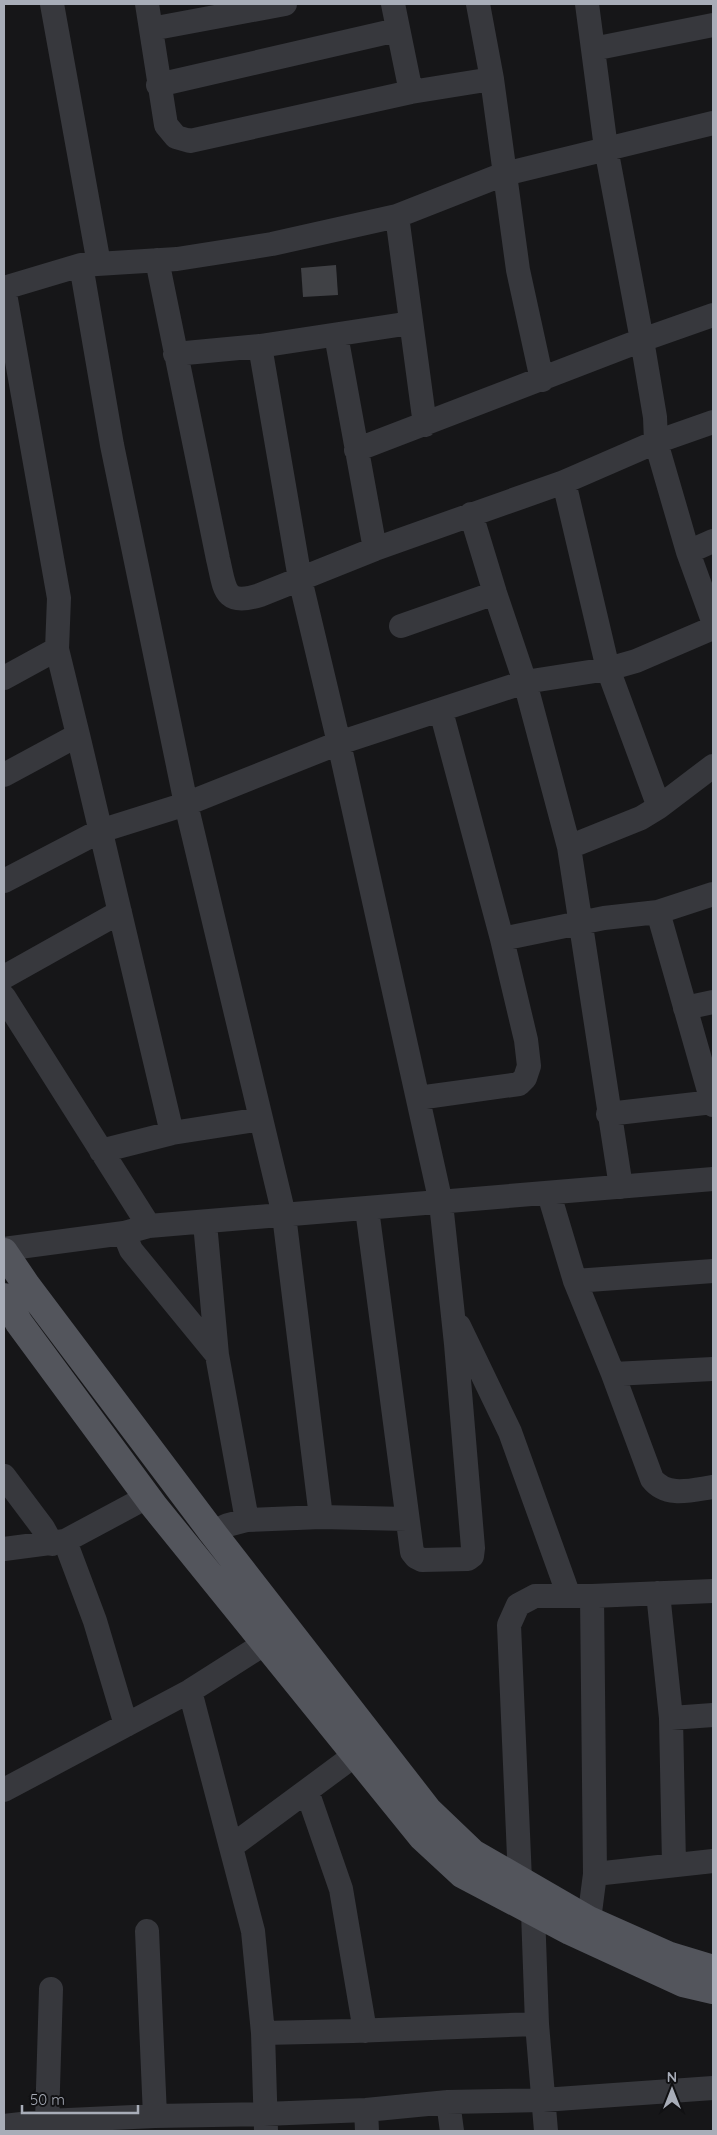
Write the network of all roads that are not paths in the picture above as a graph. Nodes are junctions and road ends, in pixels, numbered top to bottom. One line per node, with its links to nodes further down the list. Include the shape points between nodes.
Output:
1 (52, 4): 19 (street)
2 (147, 4): 8 (street)
3 (285, 4): 8 (street)
4 (392, 4): 9 (street)
5 (478, 4): 11 (street)
6 (587, 4): 10 (street)
7 (713, 25): 10 (street)
8 (150, 29): 12 (street)
9 (397, 30): 12 (street); 13 (street)
10 (593, 49): 15 (street)
11 (492, 79): 13 (street); 16 (street)
12 (158, 85): 13 (street, via 166,125 176,137 190,141)
13 (411, 92)
14 (713, 123): 15 (street)
15 (606, 148): 16 (street); 24 (street)
16 (504, 174): 17 (street); 27 (street, via 518,270)
17 (397, 216): 18 (street, via 272,244); 22 (street)
18 (157, 260): 19 (street); 26 (street)
19 (90, 264): 20 (street); 51 (street, via 112,445)
20 (4, 288): 42 (street, via 59,598)
21 (713, 315): 24 (street)
22 (410, 323): 23 (street); 29 (street)
23 (336, 335): 25 (street); 31 (street)
24 (642, 340): 27 (street); 30 (street)
25 (260, 346): 26 (street); 37 (street)
26 (176, 354): 37 (street, via 226,592 235,599 245,600)
27 (542, 380): 29 (street)
28 (713, 422): 30 (street)
29 (424, 425): 31 (street)
30 (656, 442): 32 (street); 36 (street)
31 (356, 450): 35 (street)
32 (564, 482): 33 (street); 43 (street)
33 (472, 514): 35 (street); 38 (street)
34 (713, 540): 36 (street)
35 (375, 549): 37 (street)
36 (688, 552): 39 (street)
37 (300, 579): 48 (street)
38 (495, 593): 40 (street); 45 (street)
39 (713, 621)
40 (401, 626)
41 (713, 628): 43 (street, via 636,661)
42 (57, 649): 44 (street); 47 (street)
43 (608, 669): 45 (street); 52 (street)
44 (4, 678)
45 (525, 682): 46 (street); 54 (street)
46 (441, 711): 48 (street); 60 (street)
47 (78, 735): 50 (street); 53 (street)
48 (339, 743): 51 (street); 65 (street)
49 (713, 766): 52 (street)
50 (4, 775)
51 (186, 804): 53 (street); 68 (street)
52 (659, 807): 54 (street, via 641,818)
53 (100, 832): 55 (street); 57 (street)
54 (569, 847): 59 (street)
55 (4, 881)
56 (713, 894): 58 (street)
57 (120, 912): 61 (street); 69 (street)
58 (658, 912): 59 (street); 64 (street)
59 (582, 924): 60 (street); 67 (street)
60 (502, 939): 65 (street, via 526,1040 529,1066 525,1078 509,1087)
61 (4, 977)
62 (4, 997): 70 (street)
63 (713, 1002): 64 (street)
64 (685, 1008): 66 (street)
65 (418, 1098): 74 (street)
66 (713, 1103): 67 (street)
67 (608, 1114): 72 (street)
68 (261, 1119): 69 (street); 76 (street)
69 (172, 1133): 70 (street)
70 (101, 1151): 78 (street)
71 (713, 1179): 72 (street)
72 (621, 1187): 73 (street)
73 (549, 1194): 74 (street); 82 (street)
74 (441, 1203): 75 (street); 84 (street)
75 (367, 1209): 76 (street); 93 (street)
76 (284, 1215): 77 (street); 92 (street)
77 (205, 1222): 78 (street); 86 (street)
78 (149, 1226): 79 (street)
79 (124, 1233): 80 (street); 86 (street, via 131,1250)
80 (4, 1250): 95 (main road, via 27,1286)
81 (713, 1271): 82 (street)
82 (575, 1281): 88 (street)
83 (4, 1297): 85 (main road)
84 (452, 1311): 93 (street, via 472,1556 460,1560 422,1560 416,1557 412,1552); 100 (street, via 510,1432)
85 (11, 1325): 91 (main road)
86 (217, 1354): 94 (street)
87 (713, 1369): 88 (street)
88 (613, 1374): 90 (street, via 652,1479 658,1486 666,1491)
89 (4, 1476): 96 (street, via 43,1528)
90 (713, 1487)
91 (147, 1496): 96 (street); 102 (main road)
92 (321, 1517): 93 (street); 94 (street)
93 (407, 1519)
94 (247, 1520): 95 (street)
95 (212, 1532): 114 (main road, via 428,1810 473,1853)
96 (59, 1543): 97 (street); 106 (street, via 95,1621)
97 (4, 1549)
98 (713, 1591): 99 (street)
99 (658, 1593): 101 (street); 105 (street)
100 (568, 1596): 101 (street); 114 (street, via 535,1596 518,1605 509,1625)
101 (592, 1596): 113 (street)
102 (264, 1644): 103 (street); 107 (main road)
103 (190, 1691): 106 (street); 110 (street)
104 (713, 1715): 105 (street)
105 (671, 1718): 112 (street)
106 (126, 1725): 108 (street)
107 (355, 1755): 109 (street); 115 (main road, via 442,1857 462,1874)
108 (4, 1790)
109 (307, 1791): 110 (street); 122 (street, via 341,1889)
110 (232, 1846): 123 (street, via 253,1931)
111 (713, 1861): 112 (street)
112 (674, 1864): 113 (street)
113 (595, 1874): 116 (street)
114 (520, 1880): 116 (main road)
115 (533, 1912): 120 (main road, via 683,1983); 121 (street)
116 (589, 1920): 118 (main road, via 670,1956)
117 (146, 1931): 127 (street)
118 (713, 1968)
119 (51, 1989): 129 (street)
120 (713, 1990)
121 (537, 2024): 122 (street); 125 (street)
122 (365, 2031): 123 (street)
123 (263, 2033): 130 (street)
124 (713, 2088): 125 (street)
125 (543, 2100): 126 (street); 133 (street)
126 (448, 2102): 128 (street); 132 (street)
127 (155, 2116): 129 (street); 130 (street)
128 (366, 2120): 130 (street)
129 (47, 2121): 131 (street)
130 (265, 2123)
131 (4, 2126)
132 (452, 2131)
133 (546, 2131)

